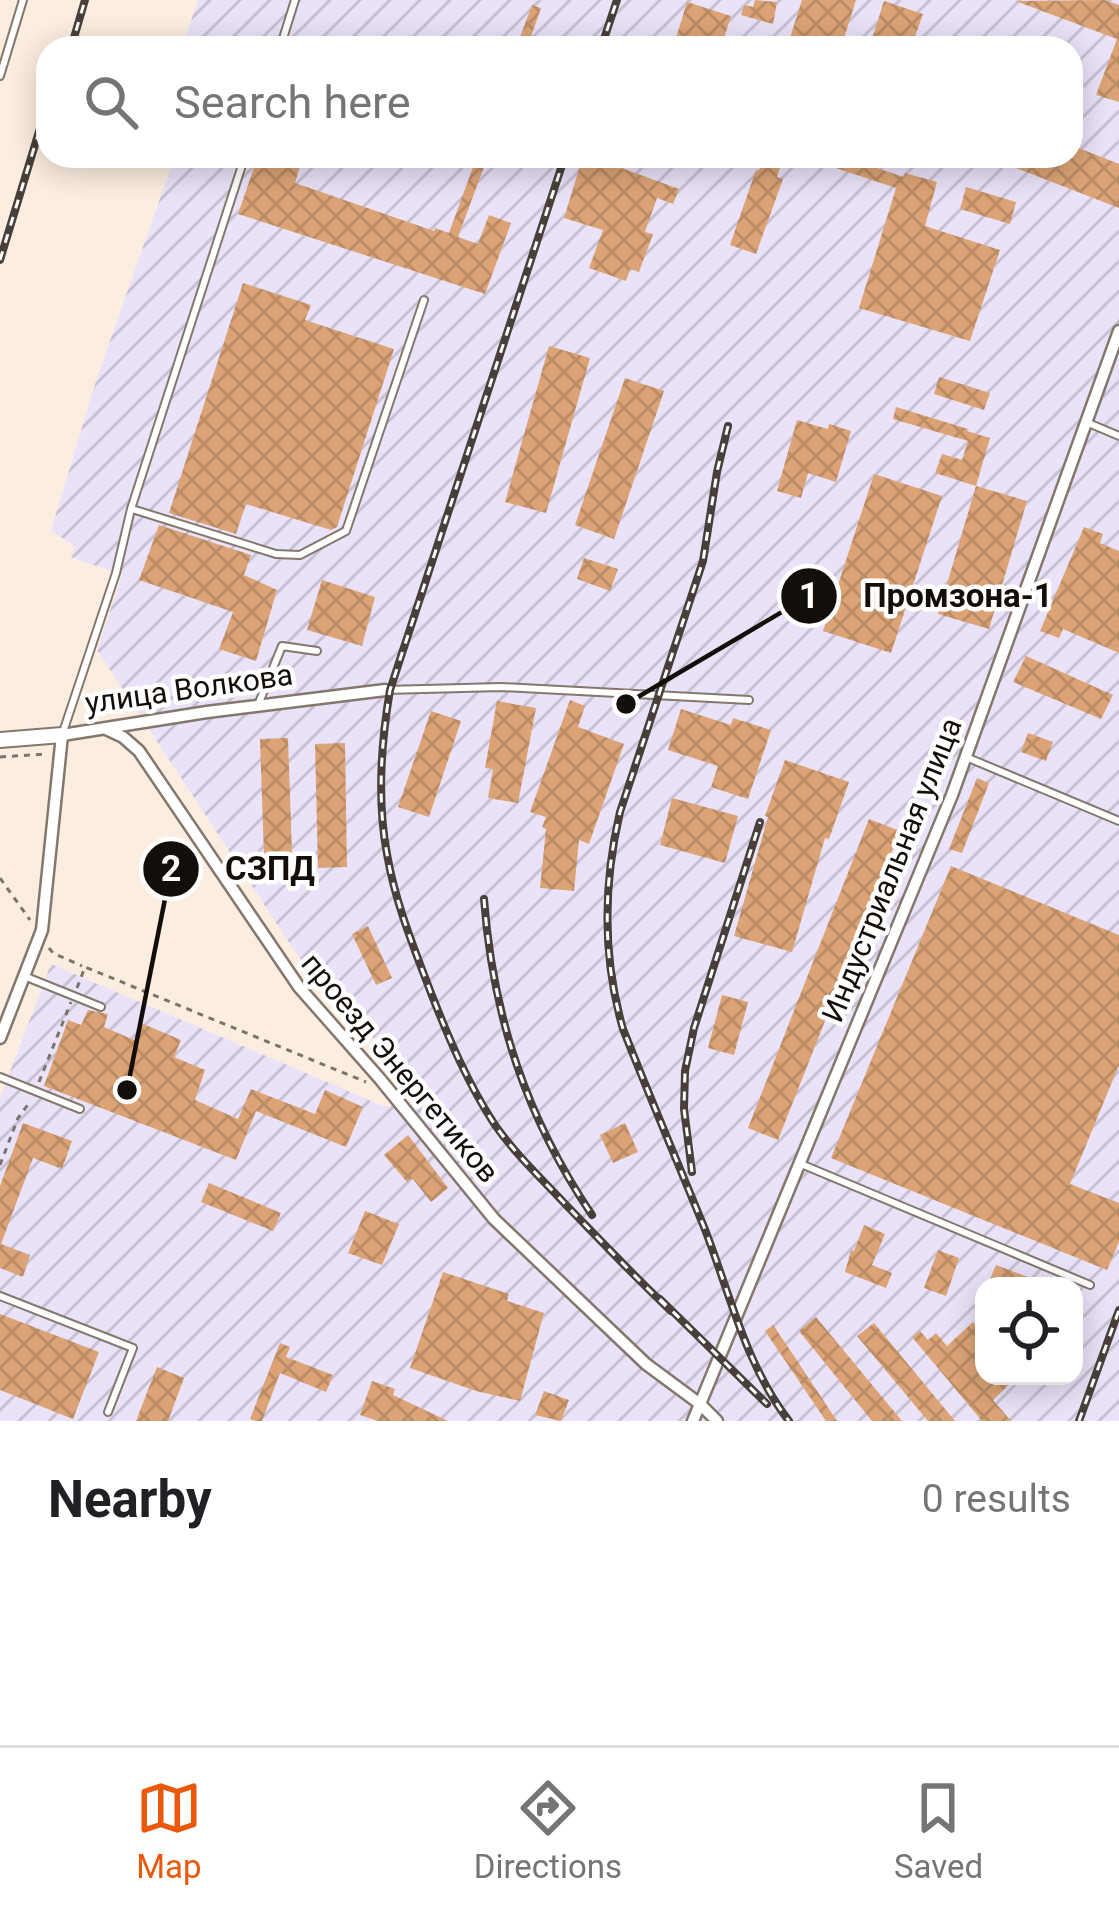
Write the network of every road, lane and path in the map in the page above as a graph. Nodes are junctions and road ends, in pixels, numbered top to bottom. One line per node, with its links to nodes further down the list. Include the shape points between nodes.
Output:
1 (23, 0): 4 (lane)
2 (295, 0): 3 (lane)
3 (284, 36)
4 (0, 76)
5 (241, 168): 10 (lane)
6 (424, 300): 10 (lane, via 346,531 300,555 276,554)
7 (1119, 331): 8 (street, Индустриальная улица)
8 (1086, 422): 9 (lane); 20 (street, Индустриальная улица)
9 (1119, 436)
10 (131, 509): 16 (lane)
11 (317, 651): 14 (lane, via 281,646)
12 (385, 691): 13 (lane, via 501,687); 14 (street, улица Волкова)
13 (748, 700)
14 (258, 706): 15 (street, улица Волкова)
15 (106, 729): 16 (street, улица Волкова); 27 (street, проезд Энергетиков, via 139,751 299,987)
16 (62, 735): 17 (street, улица Волкова); 18 (street)
17 (0, 740)
18 (59, 753): 19 (path); 22 (street, via 42,930)
19 (0, 757)
20 (966, 757): 21 (lane); 30 (street, Индустриальная улица)
21 (1119, 821)
22 (24, 976): 23 (lane); 25 (street)
23 (74, 996): 24 (lane); 27 (path, via 85,967 363,1082); 28 (path)
24 (101, 1007)
25 (0, 1038)
26 (0, 1077): 28 (lane)
27 (380, 1079): 34 (street, проезд Энергетиков, via 494,1219 646,1364)
28 (35, 1091): 29 (lane); 31 (path)
29 (80, 1109)
30 (798, 1163): 32 (lane); 34 (street, Индустриальная улица)
31 (0, 1165)
32 (1090, 1285)
33 (0, 1296): 35 (lane, via 133,1348)
34 (700, 1404): 36 (street, Индустриальная улица); 37 (street, проезд Энергетиков)
35 (108, 1412)
36 (693, 1421)
37 (717, 1421)

